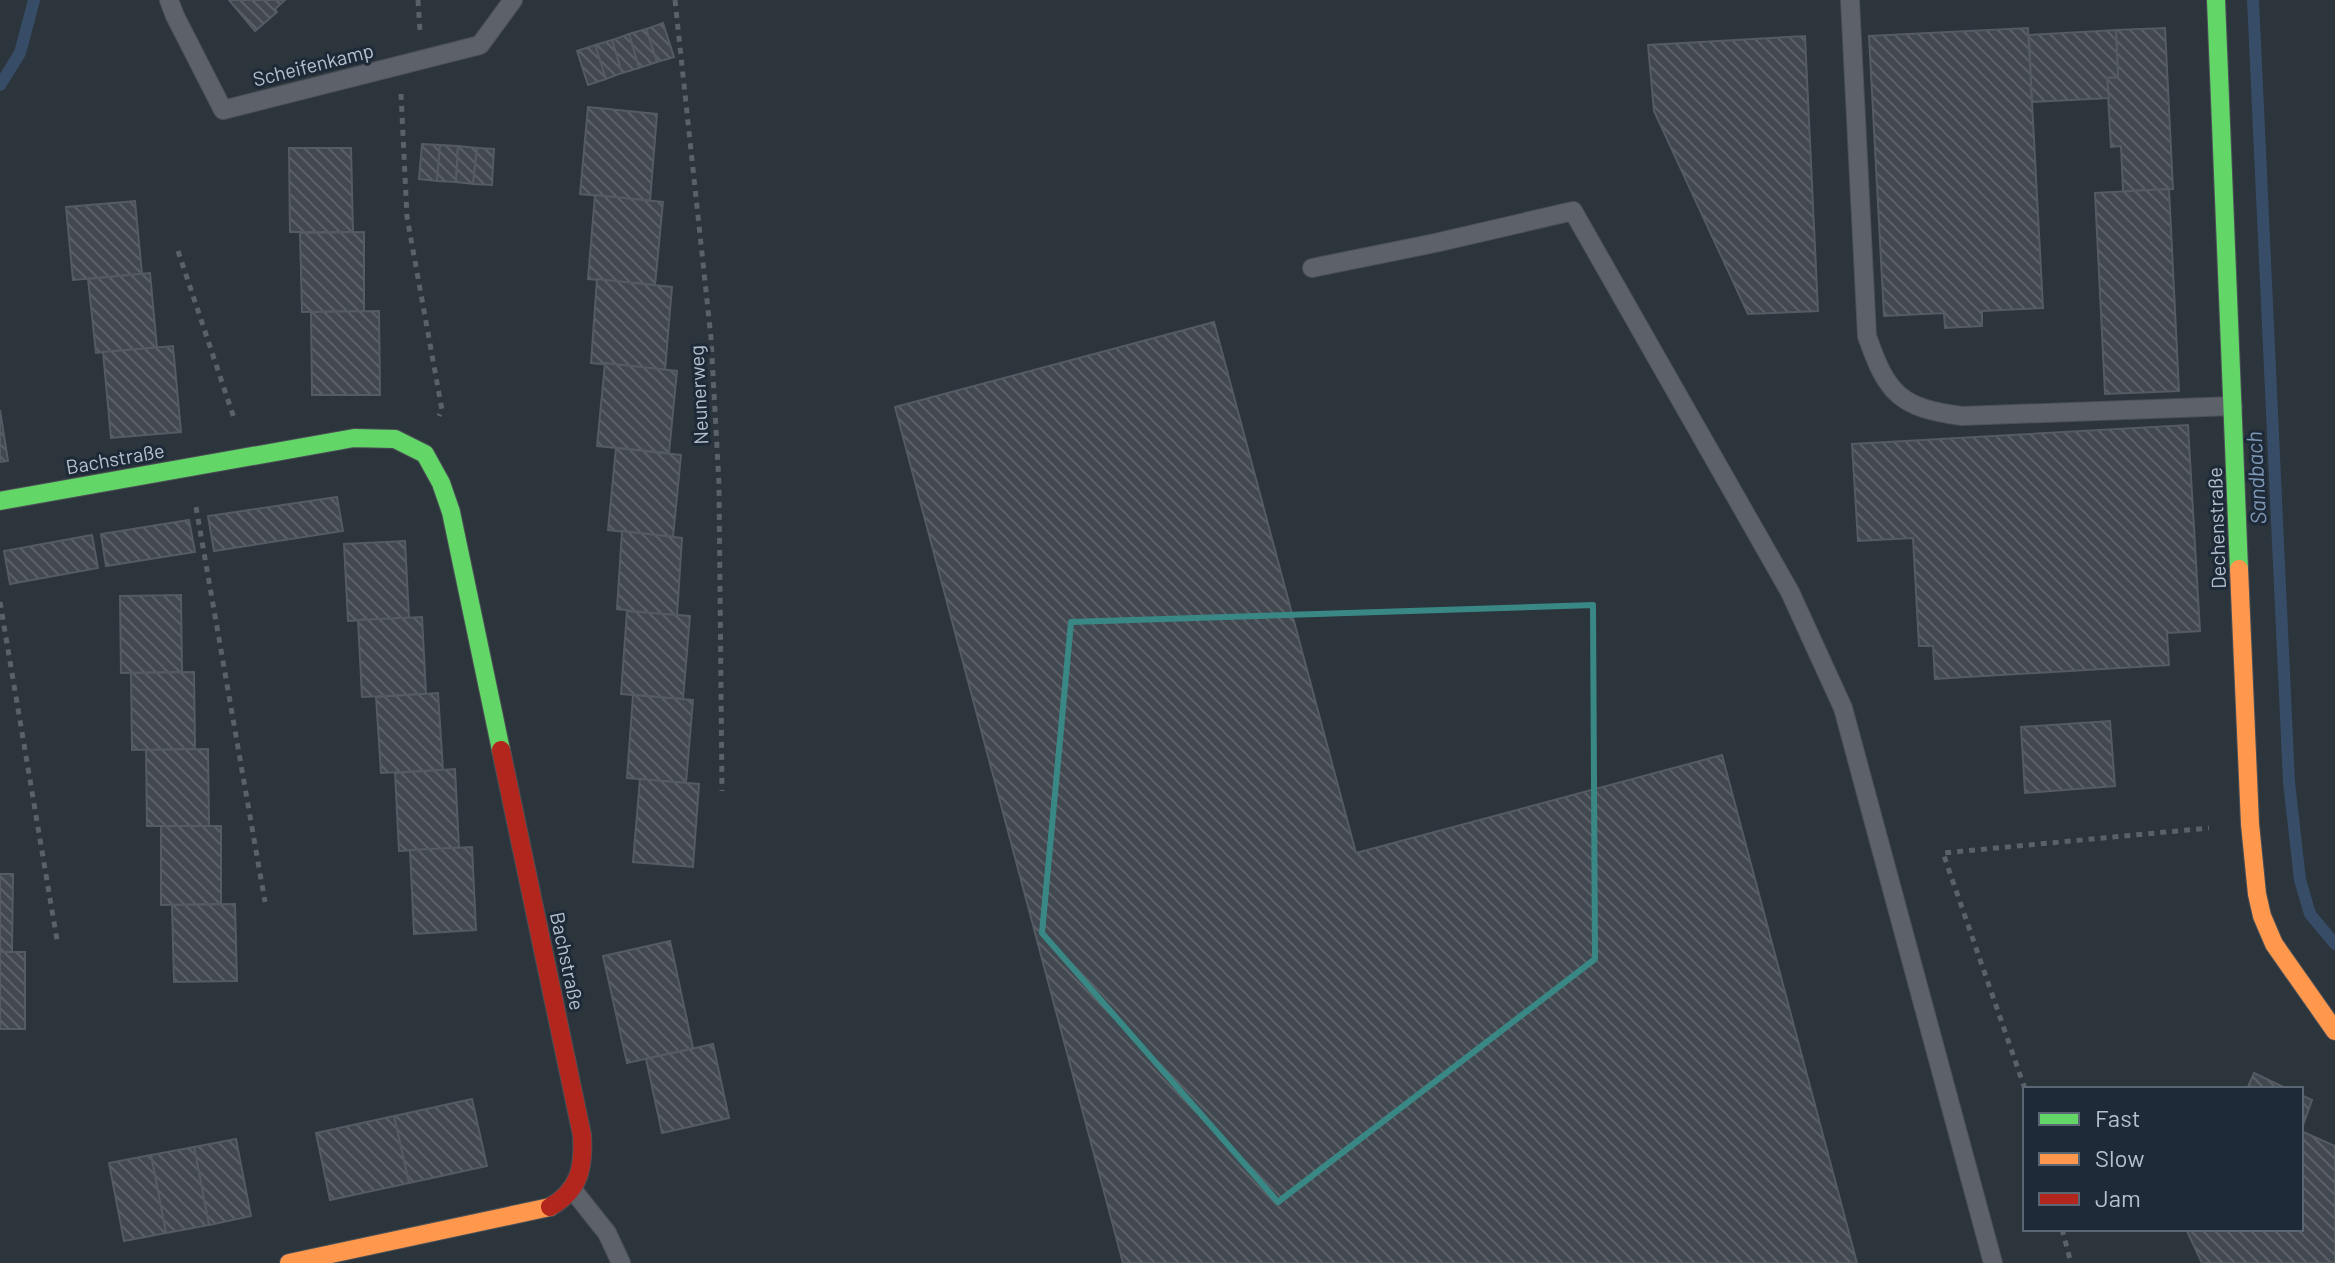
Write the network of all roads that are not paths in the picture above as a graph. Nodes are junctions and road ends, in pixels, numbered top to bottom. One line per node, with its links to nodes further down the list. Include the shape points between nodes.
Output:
1 (169, 0): 2 (lane, Scheifenkamp, via 223,110 480,45)
2 (513, 0)
3 (1850, 0): 6 (lane, via 1867,336 1891,388 1911,404 1962,416)
4 (2216, 0): 6 (street, Dechenstraße)
5 (1312, 268): 12 (lane, via 1573,211 1790,592 1843,708)
6 (2233, 406): 8 (street, Dechenstraße, via 2254,874 2262,918 2276,946)
7 (0, 501): 9 (street, Bachstraße, via 354,438 395,439 425,454 451,512 582,1135 584,1166)
8 (2335, 1031)
9 (572, 1189): 10 (street, via 553,1206 532,1212); 11 (lane, via 607,1233)
10 (289, 1263)
11 (621, 1263)
12 (1993, 1263)

